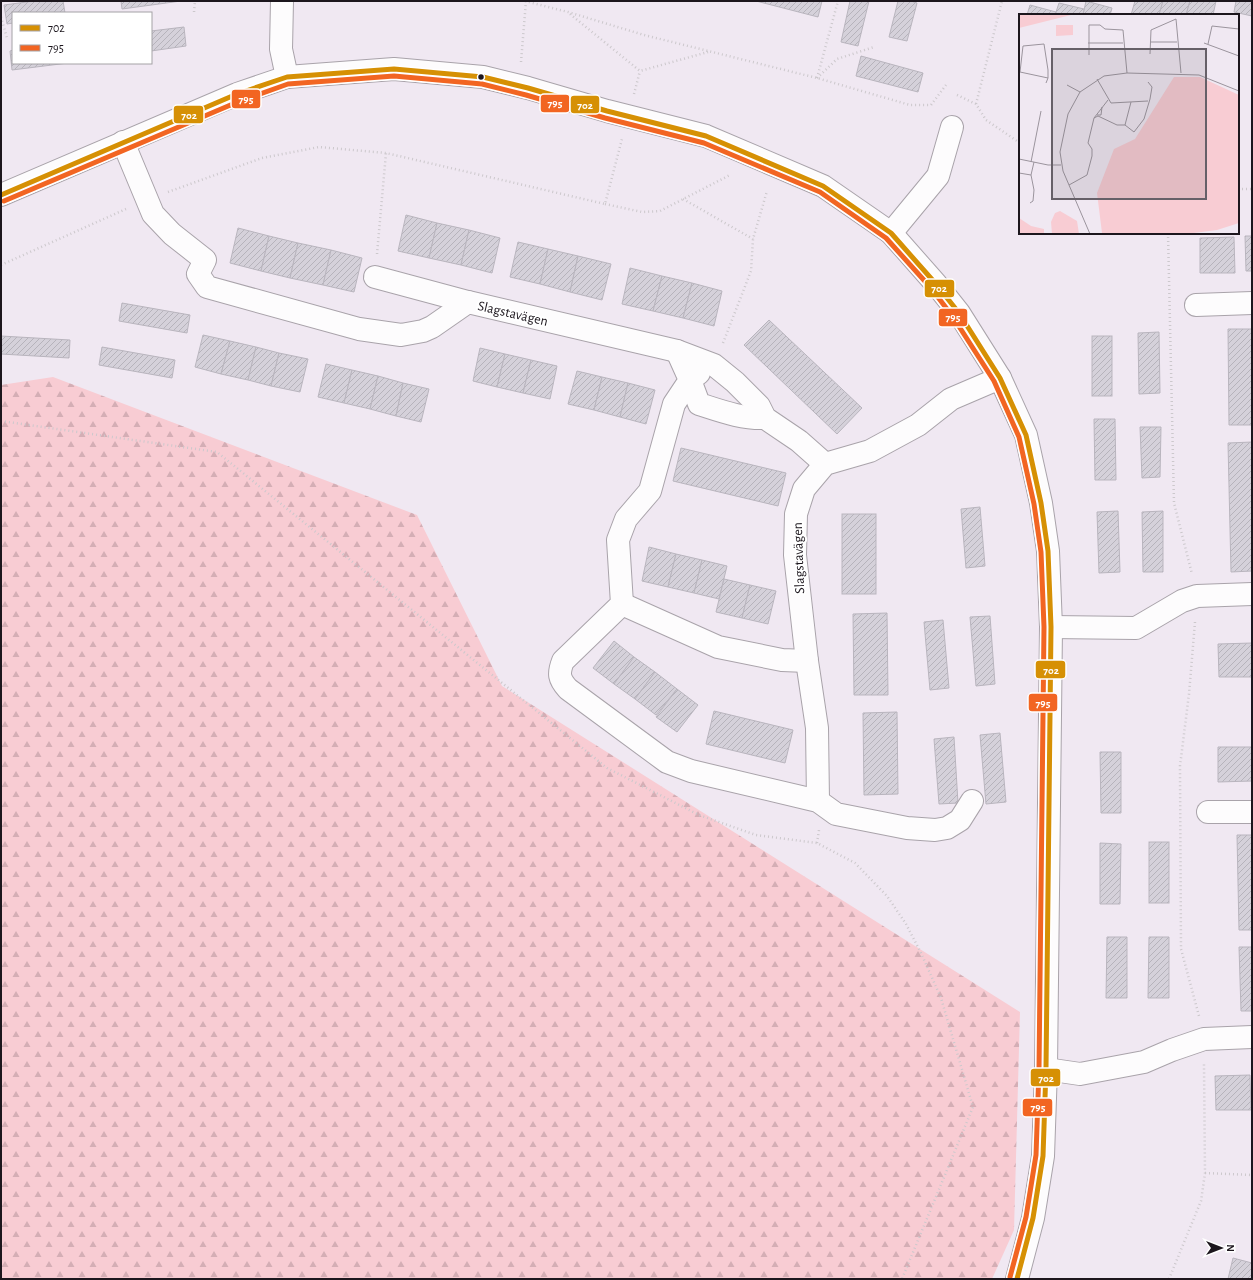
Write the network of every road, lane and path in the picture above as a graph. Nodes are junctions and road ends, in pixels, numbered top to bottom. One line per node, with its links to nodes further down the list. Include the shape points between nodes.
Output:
1 (195, 1): 6 (path)
2 (282, 1): 14 (street, via 281,49)
3 (525, 1): 7 (path); 12 (path)
4 (838, 1): 15 (path)
5 (1002, 1): 19 (path)
6 (194, 12)
7 (568, 12): 11 (path, via 644,36); 13 (path)
8 (1, 17): 9 (path)
9 (7, 38)
10 (874, 47): 15 (path, via 837,59)
11 (708, 52): 13 (path); 15 (path)
12 (521, 65)
13 (640, 71): 18 (path)
14 (286, 77): 23 (street, via 237,94); 33 (street, via 394,69 483,77 528,88 706,136 823,186)
15 (817, 78): 16 (path, via 910,105 931,104)
16 (946, 85)
17 (957, 95): 19 (path)
18 (633, 97)
19 (976, 104): 22 (path, via 986,120)
20 (952, 127): 33 (street, via 938,176)
21 (623, 135): 32 (path)
22 (1019, 141)
23 (123, 142): 29 (street); 30 (street, Slagstavägen)
24 (386, 153): 30 (path, via 319,147 262,158); 32 (path); 37 (path)
25 (730, 175): 31 (path)
26 (1239, 189): 27 (path)
27 (1252, 189)
28 (767, 191): 35 (path)
29 (1, 195)
30 (147, 199): 36 (path); 38 (street, Slagstavägen, via 153,214 205,260 198,274 207,287 359,329 400,335 432,328)
31 (683, 199): 32 (path, via 660,211 642,212); 35 (path)
32 (605, 204)
33 (891, 233): 43 (street, via 959,313)
34 (1168, 234): 49 (path, via 1174,504)
35 (753, 239): 42 (path, via 751,271)
36 (1, 265)
37 (375, 277): 38 (street)
38 (468, 302): 41 (street, Slagstavägen)
39 (1252, 303): 40 (street)
40 (1196, 305)
41 (678, 351): 42 (street, Slagstavägen); 44 (street)
42 (714, 365): 44 (street, via 702,370); 45 (street, Slagstavägen, via 750,396)
43 (1000, 378): 47 (street, via 951,399 918,425 870,451); 51 (street, via 1026,435 1041,503 1048,551)
44 (690, 380): 45 (street, via 699,404 728,414); 50 (street, via 674,404 650,491 626,519 618,540)
45 (765, 418): 47 (street, Slagstavägen, via 799,441)
46 (1, 421): 62 (path, via 217,452 607,768 699,815 756,836 817,843 855,863 887,896 921,953 941,998 973,1107)
47 (825, 464): 52 (street, Slagstavägen, via 804,489 796,514 795,555)
48 (1252, 594): 49 (street)
49 (1198, 596): 51 (street, via 1182,601 1136,628); 58 (path, via 1180,766 1181,948 1198,1007)
50 (622, 604): 52 (street, via 718,646 782,660); 53 (street, via 563,661 559,671 568,689 667,762 691,771)
51 (1051, 627): 59 (street)
52 (806, 660): 53 (street, Slagstavägen, via 817,728)
53 (818, 801): 54 (street, via 836,814 907,828 935,830 947,828 960,820)
54 (972, 801)
55 (1208, 812): 56 (street)
56 (1252, 812)
57 (1252, 1037): 58 (street)
58 (1204, 1039): 59 (street, via 1144,1062 1080,1074); 60 (path)
59 (1046, 1070): 63 (street, via 1043,1156 1033,1218)
60 (1205, 1173): 61 (path); 64 (path, via 1201,1201)
61 (1252, 1175)
62 (902, 1279)
63 (1017, 1279)
64 (1169, 1279)

